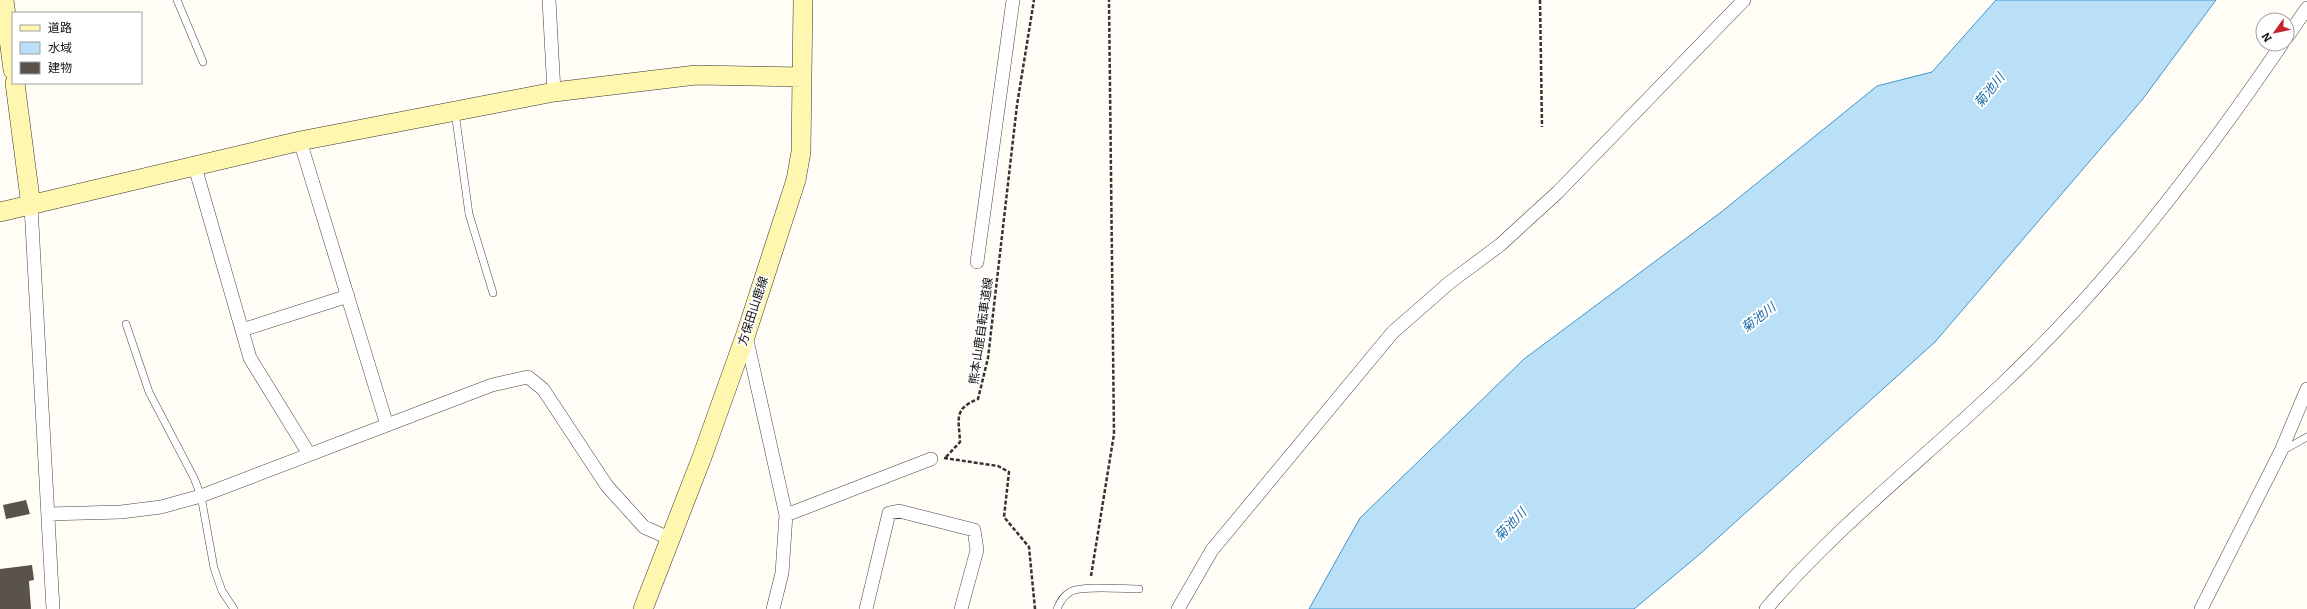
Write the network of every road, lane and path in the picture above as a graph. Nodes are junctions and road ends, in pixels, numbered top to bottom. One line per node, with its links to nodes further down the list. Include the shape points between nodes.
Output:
1 (4, 0): 13 (street)
2 (177, 0): 14 (lane)
3 (549, 0): 17 (street)
4 (803, 0): 15 (street, 方保田山鹿線)
5 (1013, 0): 24 (street)
6 (1034, 0): 48 (path, 熊本山鹿自転車道線, via 1017,105 983,387 978,400 965,404 959,414 960,442 944,458 998,466 1009,472 1004,517 1029,547)
7 (1109, 0): 40 (path, via 1114,434)
8 (1540, 0): 19 (path)
9 (1744, 0): 50 (street, via 1558,192 1500,245 1449,283 1393,332 1212,550)
10 (2307, 8): 11 (street)
11 (2295, 25)
12 (2277, 52): 51 (street, via 2247,96 2129,250 2085,301 1998,389 1890,484)
13 (12, 62)
14 (203, 62)
15 (802, 77): 17 (street, via 696,75); 29 (street, 方保田山鹿線, via 801,152 796,180)
16 (15, 84): 22 (street)
17 (554, 92): 18 (street)
18 (455, 111): 20 (street); 25 (lane, via 469,214)
19 (1542, 127)
20 (300, 141): 21 (street); 26 (street)
21 (195, 167): 22 (street); 28 (street)
22 (31, 206): 23 (street); 37 (street)
23 (0, 212)
24 (977, 262)
25 (492, 293)
26 (348, 296): 28 (street); 31 (street)
27 (126, 324): 36 (lane, via 149,392)
28 (242, 330): 34 (street, via 250,358)
29 (746, 334): 38 (street); 39 (street, 方保田山鹿線)
30 (2307, 389): 33 (street)
31 (387, 425): 34 (street); 39 (street, via 492,385 528,377 543,389 607,486 644,527)
32 (2307, 437): 33 (lane)
33 (2282, 451): 52 (street)
34 (309, 454): 36 (street)
35 (931, 459): 38 (street)
36 (201, 496): 37 (street, via 161,507 121,512); 43 (lane, via 214,568 222,591)
37 (48, 514): 42 (street)
38 (786, 515): 45 (street, via 782,573)
39 (671, 539): 44 (street, 方保田山鹿線)
40 (1089, 588): 41 (lane); 49 (lane, via 1071,591 1061,600)
41 (1139, 589)
42 (53, 609)
43 (234, 609)
44 (643, 609)
45 (773, 609)
46 (866, 609): 47 (street, via 889,513 899,511 974,530 977,550)
47 (962, 609)
48 (1035, 609)
49 (1057, 609)
50 (1178, 609)
51 (1766, 609)
52 (2201, 609)

